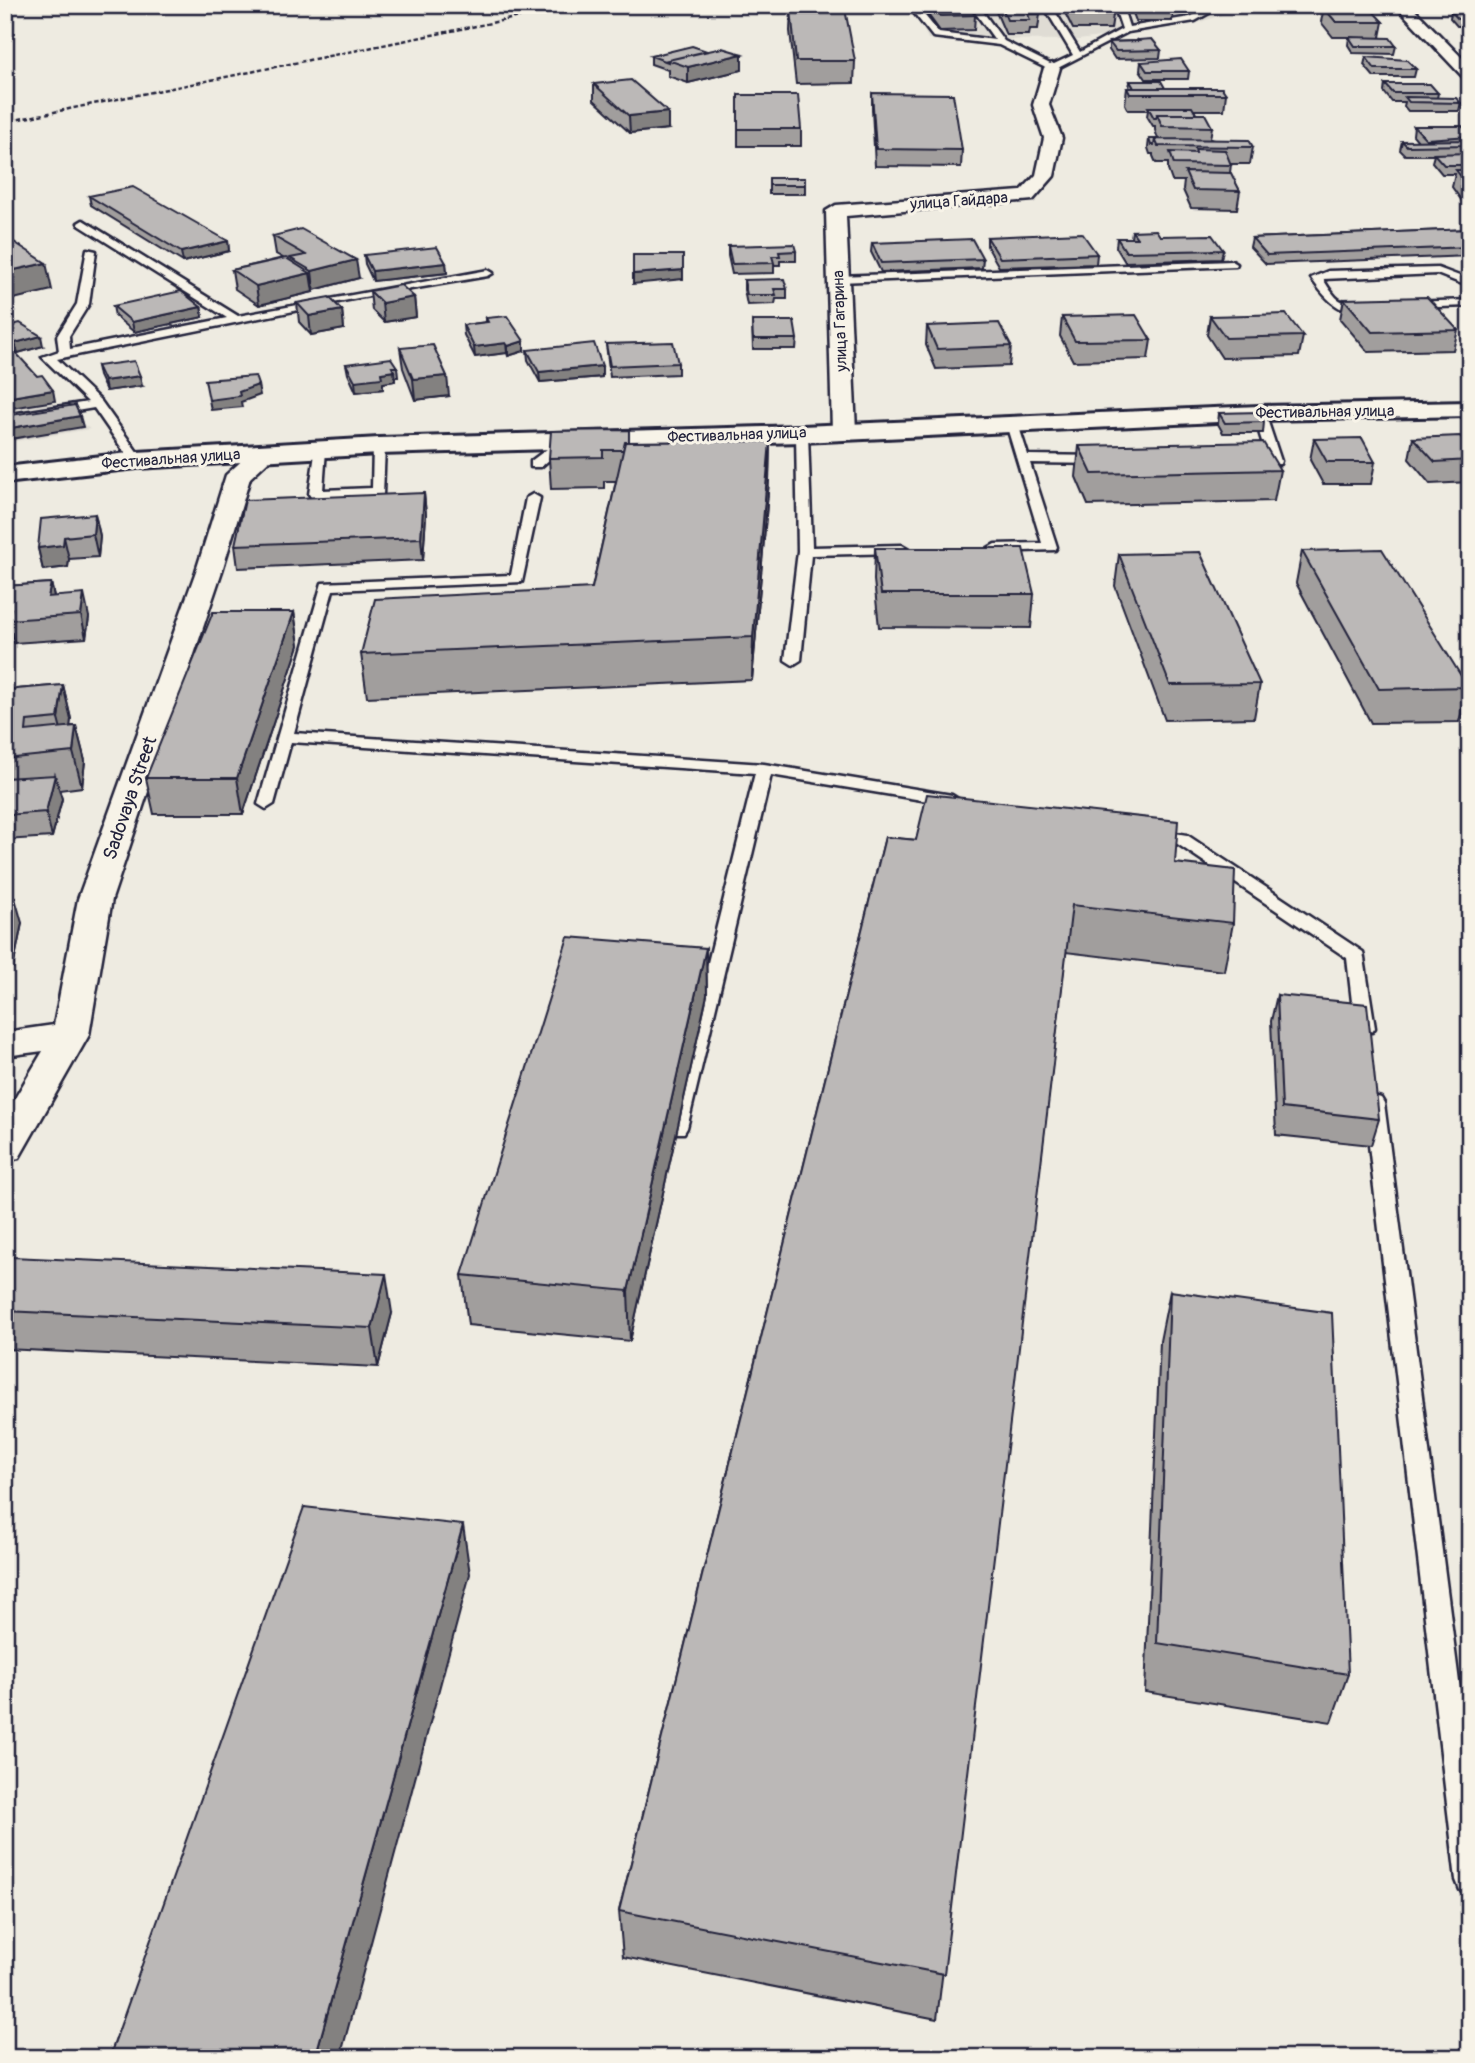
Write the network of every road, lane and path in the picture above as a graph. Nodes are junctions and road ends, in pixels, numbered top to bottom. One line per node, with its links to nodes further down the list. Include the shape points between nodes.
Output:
1 (974, 5): 8 (lane)
2 (1047, 5): 9 (lane)
3 (1118, 5): 7 (lane)
4 (1219, 5): 7 (lane)
5 (1402, 5): 11 (street)
6 (914, 8): 8 (lane, via 936,35)
7 (1126, 30): 9 (lane)
8 (1001, 43): 10 (lane)
9 (1078, 56): 10 (lane)
10 (1052, 68): 12 (street, улица Гайдара, via 1041,105 1053,138 1045,176 1026,196)
11 (1470, 75)
12 (836, 211): 17 (street, улица Гагарина)
13 (83, 223): 22 (lane)
14 (91, 251): 23 (lane, via 83,304 62,336)
15 (1232, 264): 17 (lane)
16 (488, 273): 22 (lane)
17 (839, 279): 29 (street, улица Гагарина)
18 (1470, 284): 21 (lane, via 1438,271 1317,278 1335,303)
19 (1470, 303): 20 (lane)
20 (1390, 305)
21 (1377, 306)
22 (236, 319): 23 (lane)
23 (65, 354): 24 (lane, via 48,357)
24 (97, 404): 27 (lane); 36 (lane)
25 (1470, 409): 26 (street, Фестивальная улица)
26 (1259, 413): 28 (street, Фестивальная улица); 38 (lane, via 1275,461)
27 (5, 419)
28 (1012, 424): 29 (street, Фестивальная улица); 35 (lane)
29 (844, 431): 30 (street, Фестивальная улица)
30 (802, 433): 31 (street, Фестивальная улица); 44 (lane)
31 (563, 441): 32 (street, Фестивальная улица); 39 (lane)
32 (379, 446): 33 (street, Фестивальная улица); 33 (lane, via 378,492 316,494)
33 (320, 450): 34 (street, Фестивальная улица)
34 (266, 452): 36 (street, Фестивальная улица); 51 (street, Sadovaya Street, via 238,475 94,900)
35 (1023, 459): 37 (lane); 42 (lane, via 1050,547)
36 (137, 460): 40 (street, Фестивальная улица)
37 (1121, 460)
38 (1233, 461)
39 (536, 464)
40 (5, 475)
41 (533, 498): 46 (lane, via 517,579 327,586)
42 (982, 548)
43 (914, 549): 44 (lane)
44 (805, 551): 45 (lane)
45 (793, 660)
46 (285, 737): 47 (lane); 49 (lane)
47 (764, 769): 48 (lane); 55 (lane)
48 (966, 803)
49 (266, 804)
50 (1128, 830): 53 (lane, via 1181,839 1356,956)
51 (71, 1035): 52 (street); 56 (street, Sadovaya Street)
52 (5, 1044)
53 (1368, 1052)
54 (1371, 1080): 57 (lane)
55 (672, 1147)
56 (5, 1149)
57 (1470, 1880)

